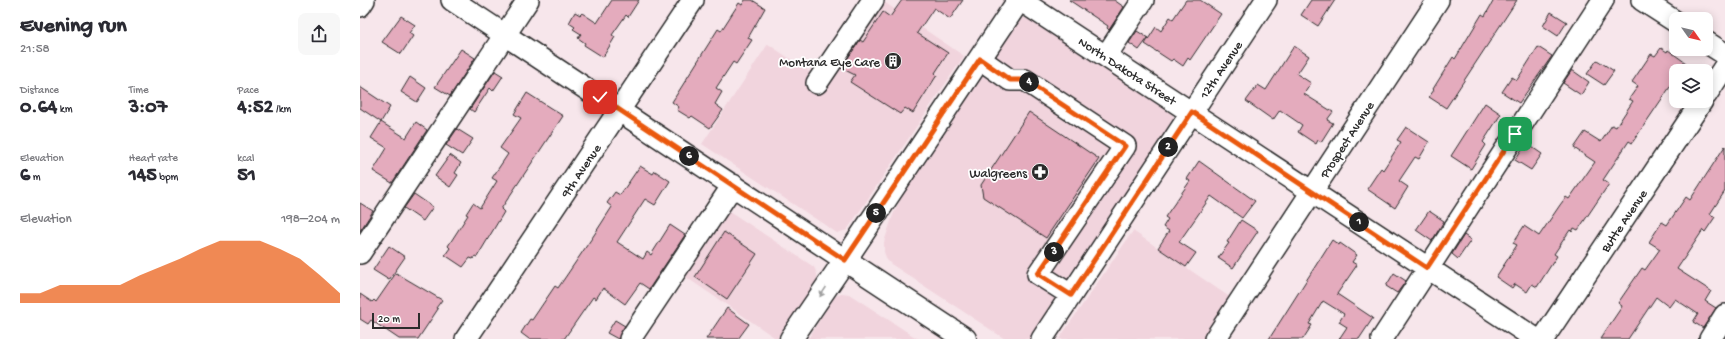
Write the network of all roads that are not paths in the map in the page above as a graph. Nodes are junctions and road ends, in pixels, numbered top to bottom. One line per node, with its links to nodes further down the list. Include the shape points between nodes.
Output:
1 (364, 0): 12 (street)
2 (452, 0): 14 (street)
3 (528, 0): 14 (street)
4 (693, 0): 23 (street, 9th Avenue)
5 (873, 0): 20 (street)
6 (1019, 0): 17 (street, North Dakota Street); 18 (main road)
7 (1144, 0): 17 (street)
8 (1266, 0): 24 (street, 12th Avenue)
9 (1438, 0): 26 (street, Prospect Avenue)
10 (1603, 0): 29 (street)
11 (1642, 0): 13 (street)
12 (360, 6)
13 (1669, 17)
14 (505, 34): 23 (street); 27 (street)
15 (1713, 46): 16 (street)
16 (1725, 54)
17 (1106, 56): 24 (street, North Dakota Street)
18 (980, 59): 28 (main road); 30 (street, via 1010,80 1025,80 1125,146 1038,274)
19 (1725, 66): 21 (street)
20 (817, 82)
21 (1713, 84)
22 (1697, 108): 40 (street, Butte Avenue)
23 (620, 110): 25 (street); 33 (street, 9th Avenue)
24 (1192, 112): 26 (street, North Dakota Street); 30 (street, 12th Avenue)
25 (733, 184): 28 (street); 34 (street)
26 (1312, 192): 29 (street, North Dakota Street); 37 (street, Prospect Avenue)
27 (360, 253)
28 (845, 260): 32 (main road); 35 (main road, one-way to 35)
29 (1427, 268): 38 (street); 39 (street, North Dakota Street)
30 (1071, 295): 36 (street, 12th Avenue)
31 (1725, 315): 41 (street)
32 (962, 338)
33 (466, 339)
34 (630, 339)
35 (791, 339)
36 (1042, 339)
37 (1215, 339)
38 (1382, 339)
39 (1536, 339)
40 (1543, 339)
41 (1710, 339)

